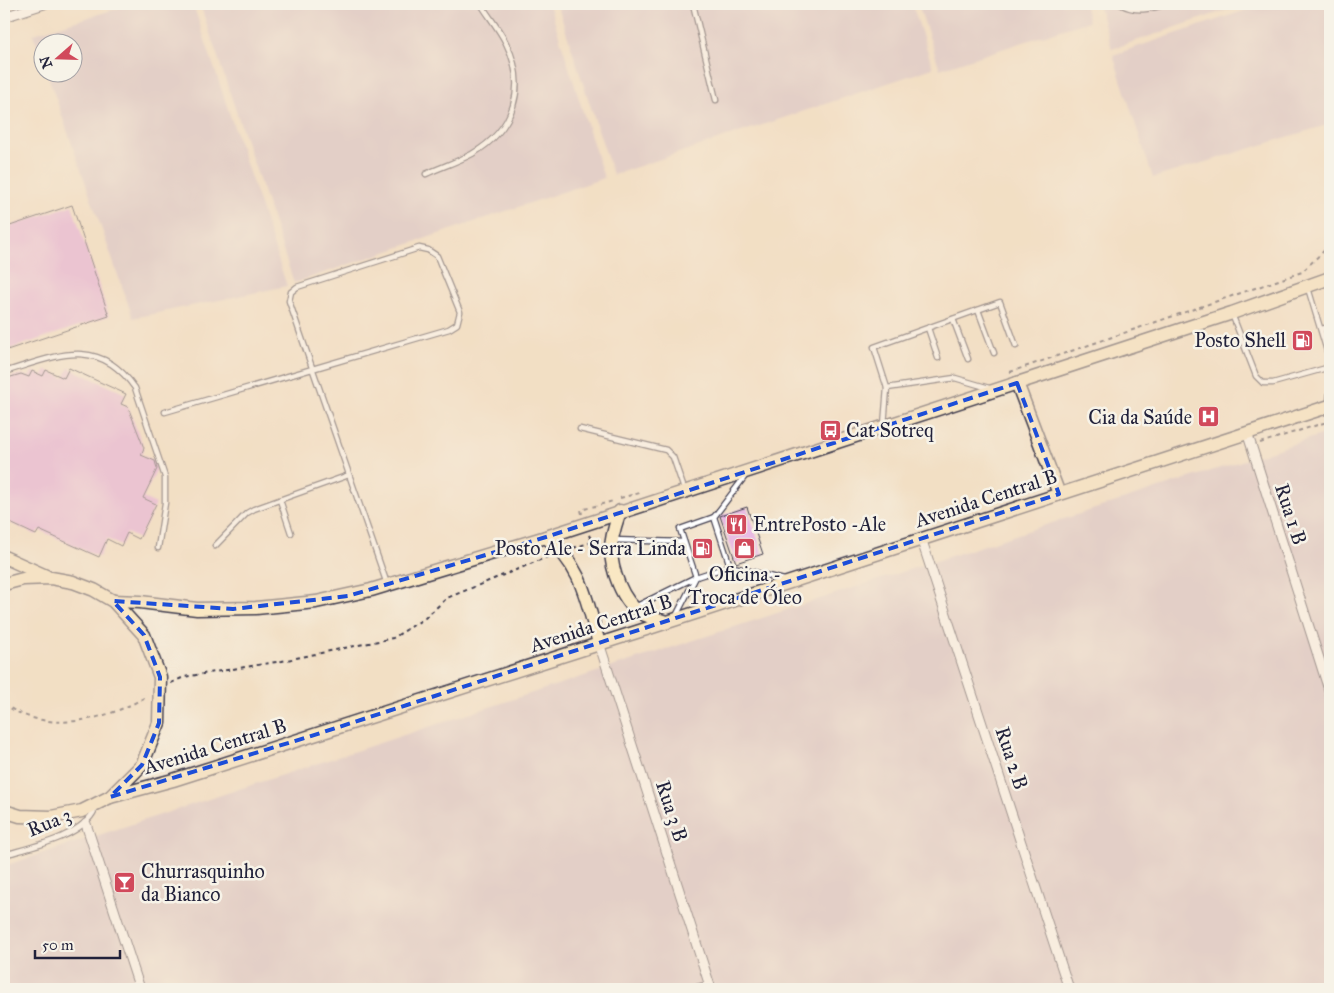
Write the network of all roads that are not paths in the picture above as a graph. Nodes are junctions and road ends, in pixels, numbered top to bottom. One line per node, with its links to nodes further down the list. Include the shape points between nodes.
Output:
1 (44, 4): 6 (street)
2 (481, 4): 8 (lane, via 506,43 517,77 514,107 500,132 472,154)
3 (694, 4): 7 (lane)
4 (1120, 4): 5 (lane, via 1131,10 1150,10)
5 (1167, 4)
6 (4, 17)
7 (716, 100)
8 (426, 174)
9 (1330, 268): 11 (main road)
10 (1330, 278): 11 (main road, Avenida Central B)
11 (1307, 284): 13 (main road, Avenida Central B); 17 (lane)
12 (978, 310): 14 (lane); 18 (lane, via 1000,302); 19 (lane)
13 (1232, 313): 23 (lane, via 1256,376 1263,383); 26 (main road, Avenida Central B)
14 (953, 319): 16 (lane); 21 (lane)
15 (1330, 326): 17 (lane)
16 (928, 328): 20 (lane); 28 (lane, via 874,347)
17 (1321, 329): 22 (lane)
18 (1016, 346)
19 (994, 353)
20 (938, 358)
21 (968, 359)
22 (1330, 361)
23 (1330, 367)
24 (312, 368): 24 (lane, via 289,301 297,286 419,248 437,256 460,312 457,324); 31 (lane); 36 (lane)
25 (4, 372): 48 (lane, via 62,354 80,353 114,367 129,380 135,388 165,477 165,503)
26 (1017, 383): 29 (main road, Avenida Central B); 38 (main road)
27 (1330, 385): 30 (lane)
28 (887, 388): 29 (lane, via 955,378); 32 (lane)
29 (996, 390): 32 (main road, Avenida Central B)
30 (1329, 406): 34 (main road, Avenida Central B)
31 (165, 412)
32 (884, 427): 35 (main road, Avenida Central B)
33 (580, 429): 37 (lane, via 666,450 673,456)
34 (1247, 432): 38 (main road, Avenida Central B); 60 (street, Rua 1 B)
35 (751, 470): 37 (main road, Avenida Central B); 41 (lane)
36 (349, 475): 39 (lane); 55 (lane)
37 (685, 491): 40 (main road, Avenida Central B)
38 (1059, 494): 44 (main road, Avenida Central B)
39 (280, 500): 42 (lane); 47 (lane, via 247,513)
40 (620, 511): 43 (main road, Avenida Central B); 45 (main road)
41 (714, 517): 46 (lane, via 682,527); 50 (lane)
42 (291, 533)
43 (546, 537): 55 (main road, Avenida Central B); 59 (main road, via 563,551 574,567)
44 (921, 538): 53 (main road, Avenida Central B); 69 (street, Rua 2 B)
45 (612, 540): 46 (lane); 57 (main road, via 613,564 622,589)
46 (684, 542): 51 (lane)
47 (215, 546)
48 (158, 548)
49 (4, 556): 52 (main road)
50 (730, 566): 51 (lane); 53 (lane)
51 (696, 577): 57 (lane); 58 (lane)
52 (51, 578): 54 (main road, Avenida Central B); 56 (main road, Avenida Central B, via 73,582)
53 (790, 582): 58 (main road, Avenida Central B)
54 (4, 584)
55 (387, 585): 56 (main road, Avenida Central B, via 324,601 256,608 197,609)
56 (113, 601): 61 (main road, Avenida Central B, via 144,635 160,677 159,723 142,765)
57 (634, 607): 58 (main road, via 641,613)
58 (670, 621): 59 (main road, Avenida Central B)
59 (599, 643): 61 (main road, Avenida Central B, via 209,769); 66 (street, Rua 3 B)
60 (1330, 693)
61 (110, 797): 62 (main road, Avenida Central B)
62 (96, 805): 63 (main road, Avenida Central B, via 51,818 20,816); 64 (lane, Rua 3)
63 (4, 811)
64 (86, 824): 65 (lane, Rua 3); 67 (street)
65 (4, 855)
66 (711, 986): 68 (lane)
67 (140, 989)
68 (689, 989)
69 (1069, 989)

